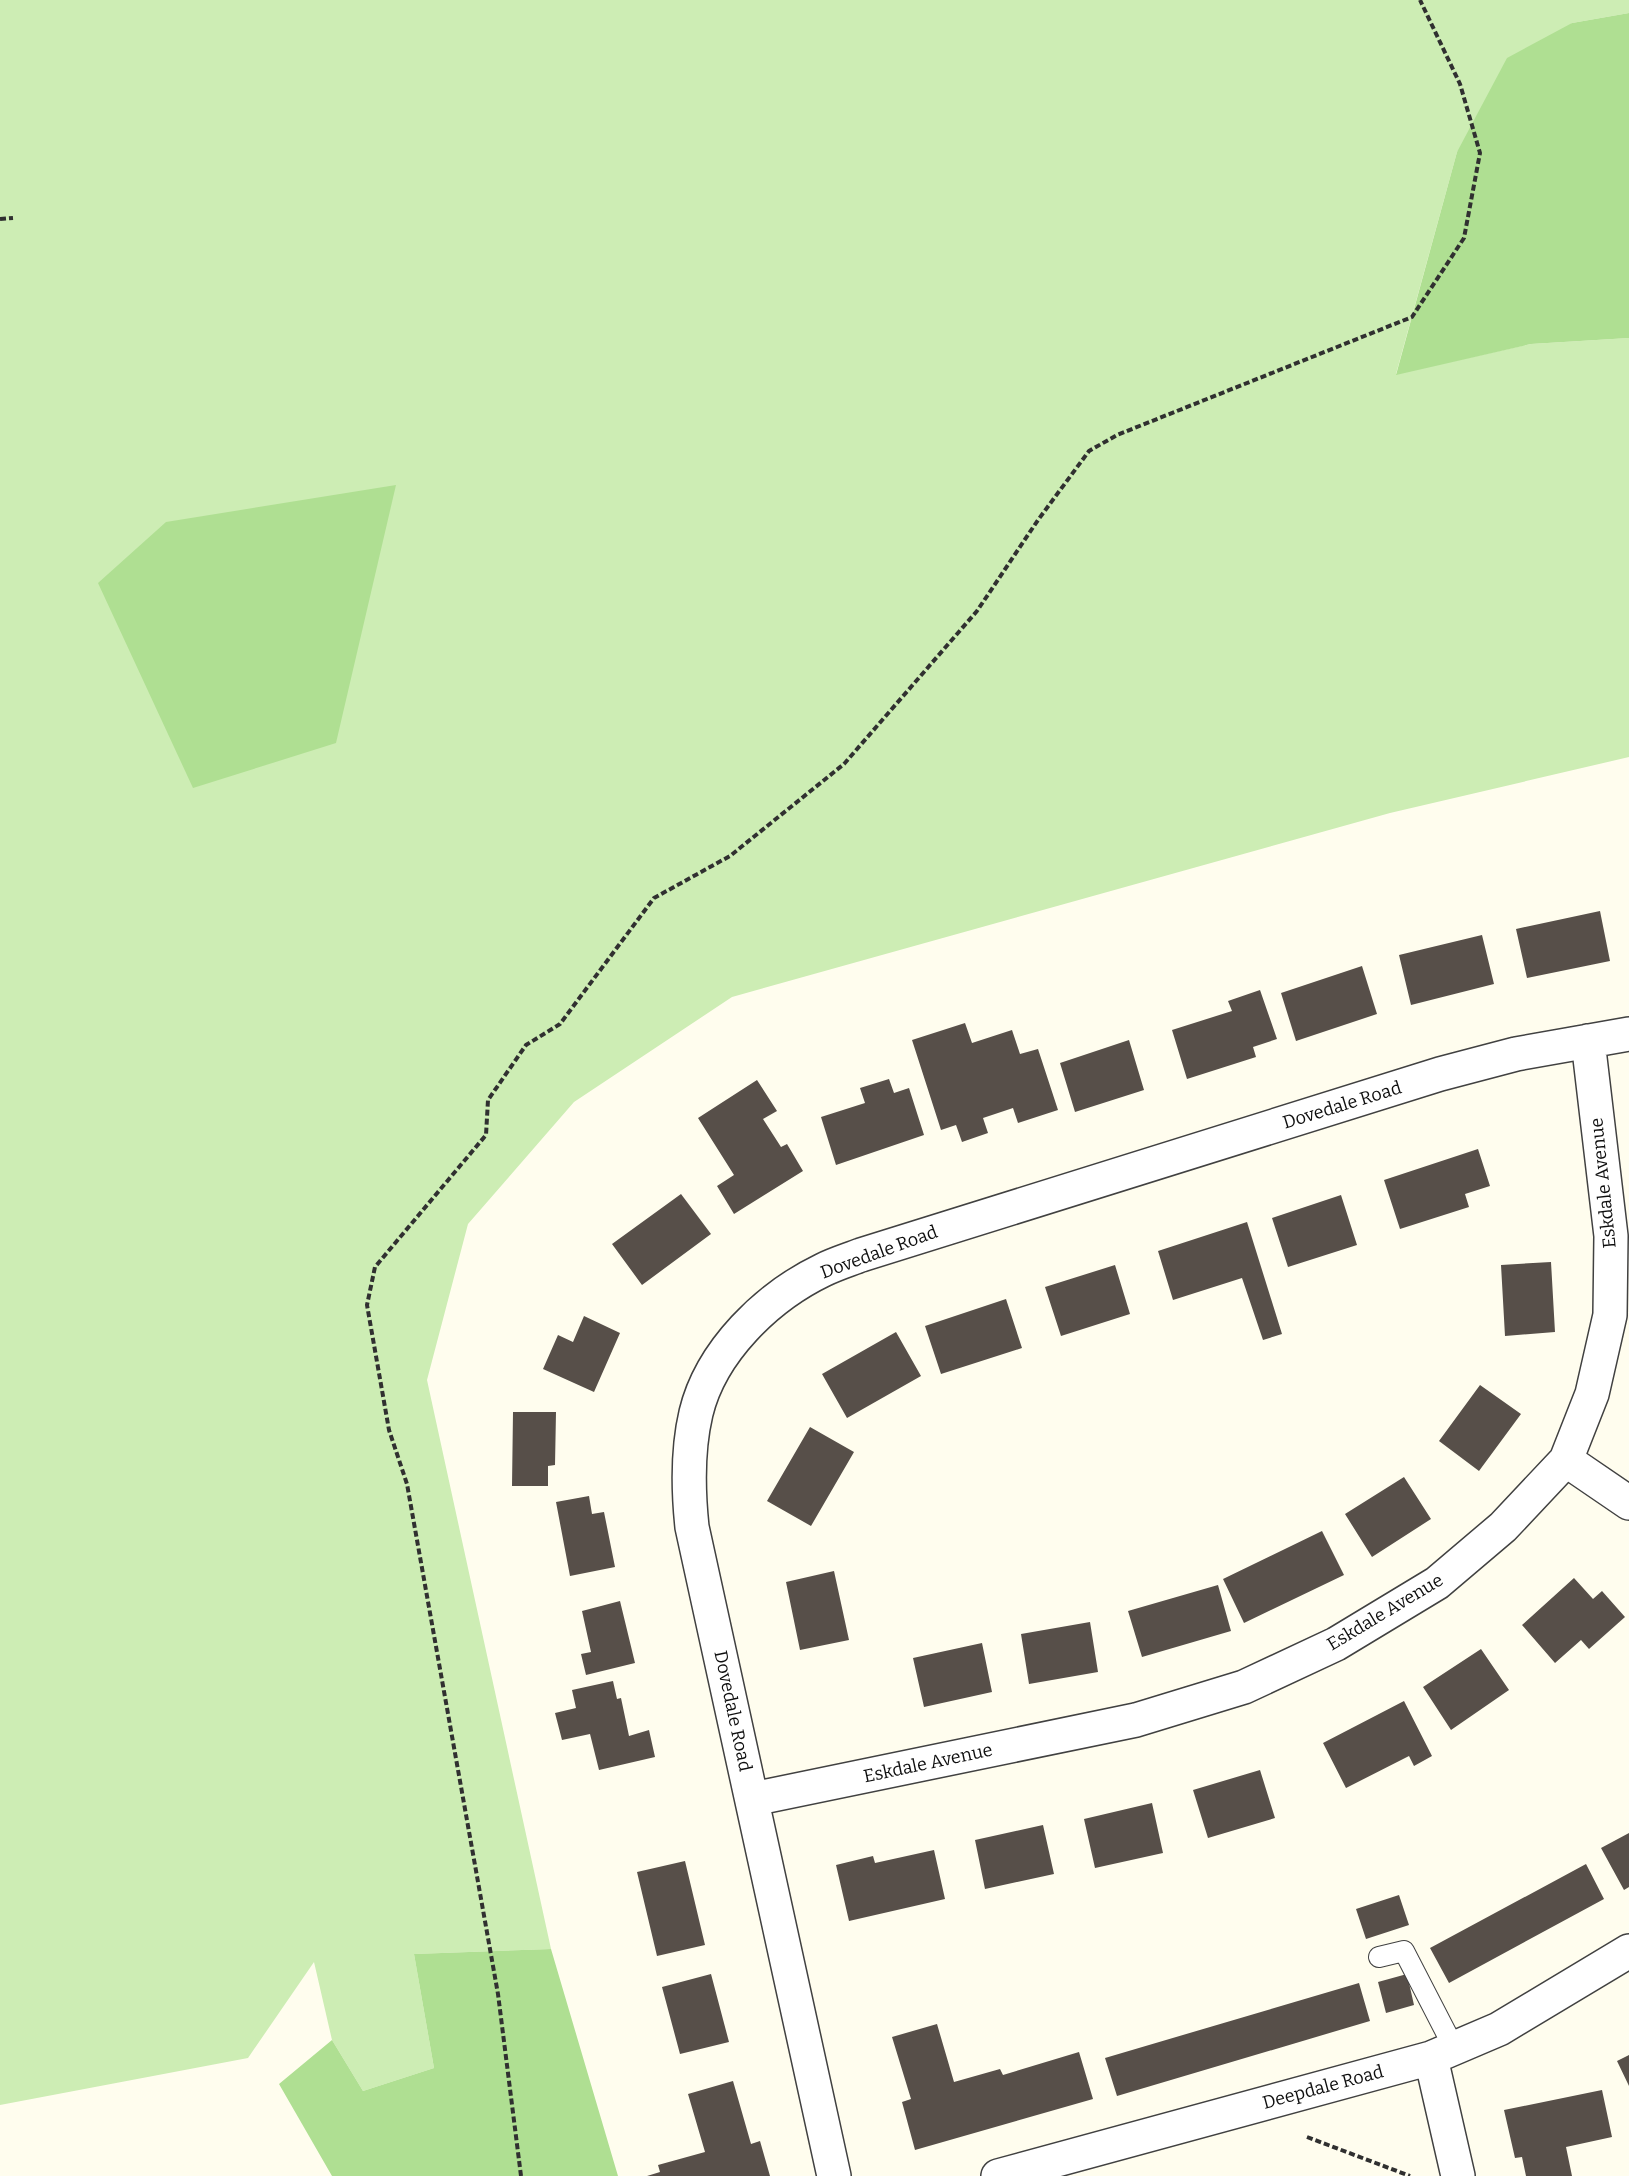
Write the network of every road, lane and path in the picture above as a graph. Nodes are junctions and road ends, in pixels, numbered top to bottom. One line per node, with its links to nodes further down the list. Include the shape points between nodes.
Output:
1 (1420, 0): 13 (path, via 1460,84 1480,153 1464,238 1412,317 1117,435 1089,451 977,611 844,764 730,856 654,898 560,1024 526,1045 488,1100 486,1135 375,1267 367,1305 389,1430 407,1484 494,1971)
2 (13, 218): 3 (path)
3 (0, 219)
4 (1629, 1034): 5 (street, Dovedale Road)
5 (1588, 1041): 6 (street, Eskdale Avenue, via 1611,1236 1610,1315 1592,1394); 8 (street, Dovedale Road, via 1440,1074 861,1255 822,1270 783,1294 752,1320 728,1347 696,1412 688,1486 692,1527)
6 (1566, 1460): 7 (street); 8 (street, Eskdale Avenue, via 1503,1527 1437,1583 1336,1644 1244,1687 1136,1720)
7 (1629, 1503)
8 (753, 1799): 14 (street, Dovedale Road)
9 (1629, 1951): 11 (street, Deepdale Road, via 1499,2029)
10 (1379, 1958): 11 (lane, via 1404,1951)
11 (1442, 2053): 15 (street, Deepdale Road); 17 (street)
12 (1307, 2137): 16 (path)
13 (521, 2176)
14 (834, 2176)
15 (998, 2176)
16 (1410, 2176)
17 (1458, 2176)

